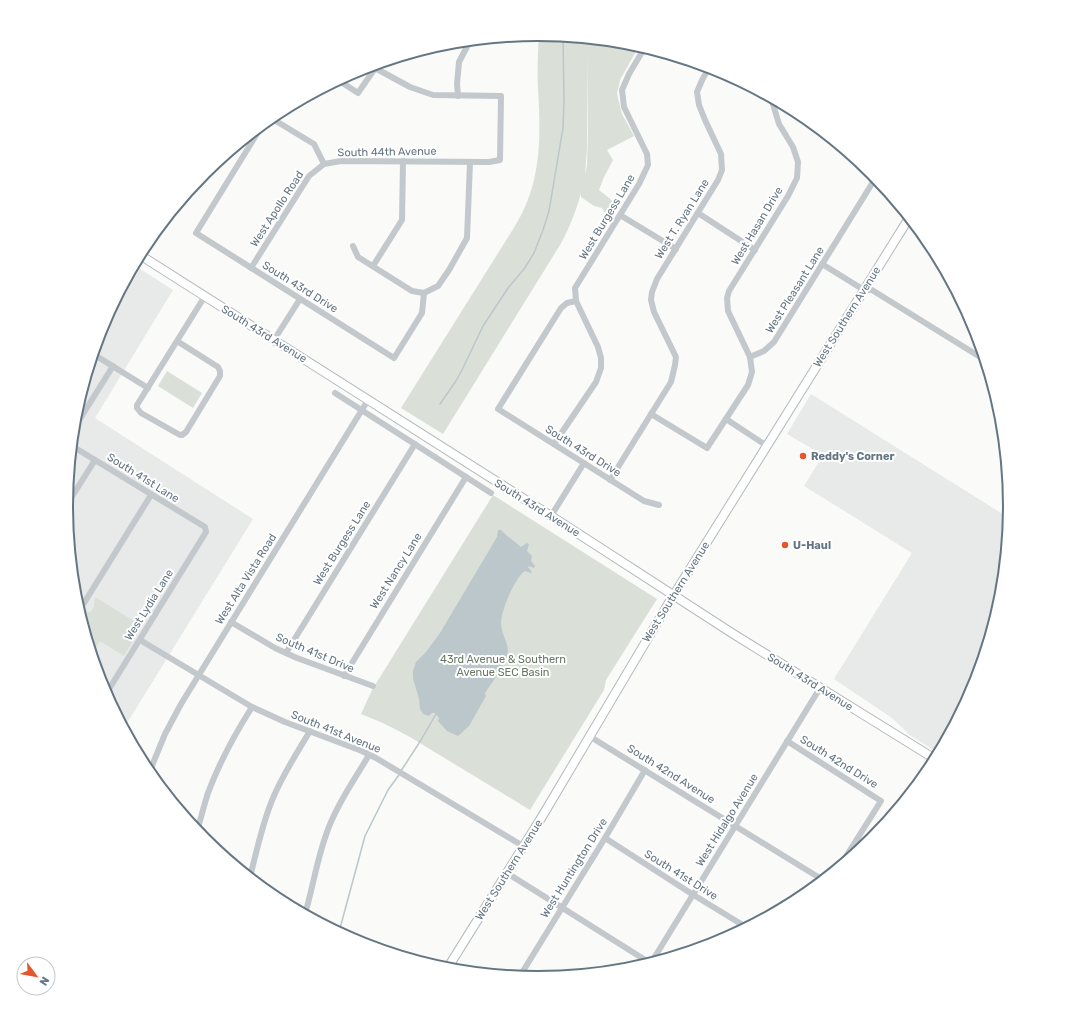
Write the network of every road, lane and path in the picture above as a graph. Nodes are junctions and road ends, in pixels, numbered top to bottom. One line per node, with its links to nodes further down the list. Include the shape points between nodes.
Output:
1 (467, 47): 7 (street, via 459,62)
2 (642, 53): 16 (street, West Burgess Lane, via 628,74 622,90 624,107 647,154 648,166)
3 (381, 69): 7 (street, via 410,88 433,95)
4 (373, 71): 6 (street, via 358,93)
5 (706, 73): 15 (street, West T. Ryan Lane, via 697,92 699,105 721,154 722,170)
6 (344, 84)
7 (458, 96): 12 (street, South 44th Avenue, via 501,96 500,160)
8 (774, 106): 20 (street, West Hasan Drive, via 779,124 793,147 798,162 797,178)
9 (277, 121): 13 (street, South 44th Avenue, via 314,144)
10 (255, 137): 24 (street, South 43rd Drive, via 196,233)
11 (403, 161): 12 (street, South 44th Avenue); 13 (street, South 44th Avenue, via 341,161); 23 (street, via 402,220)
12 (470, 162): 26 (street, via 467,238 438,286)
13 (324, 164): 24 (street, West Apollo Road, via 309,176)
14 (873, 183): 22 (street, West Pleasant Lane)
15 (698, 214): 19 (street, West T. Ryan Lane); 20 (street)
16 (620, 215): 19 (street); 29 (street, West Burgess Lane, via 575,288)
17 (906, 222): 25 (main road, West Southern Avenue)
18 (353, 246): 23 (street, via 358,257)
19 (676, 249): 40 (street, West T. Ryan Lane, via 657,279 651,300 654,312 676,357 676,365 671,382)
20 (754, 250): 34 (street, West Hasan Drive, via 727,298 728,311)
21 (145, 258): 27 (main road, South 43rd Avenue)
22 (822, 264): 25 (street); 34 (street, West Pleasant Lane, via 774,342 764,351)
23 (373, 266): 26 (street, via 412,291)
24 (251, 268): 28 (street, South 43rd Drive)
25 (864, 290): 32 (street, via 872,290); 45 (main road, West Southern Avenue)
26 (424, 293): 28 (street, South 43rd Drive, via 422,313 394,358)
27 (205, 296): 30 (main road, South 43rd Avenue); 31 (street)
28 (300, 299): 30 (street)
29 (576, 301): 44 (street, via 598,347 601,368 596,382); 44 (street, South 43rd Drive, via 561,308 498,409)
30 (274, 340): 38 (main road, South 43rd Avenue)
31 (177, 341): 36 (street); 36 (street, via 218,367 221,372 184,434 175,433 138,411 137,405)
32 (977, 355)
33 (98, 357): 35 (street)
34 (750, 357): 42 (street, via 752,372 748,385)
35 (113, 366): 36 (street); 41 (street)
36 (148, 388)
37 (335, 393): 39 (street, South 43rd Avenue)
38 (368, 400): 39 (street, West Alta Vista Road); 55 (main road, South 43rd Avenue)
39 (362, 411): 43 (street, South 43rd Avenue); 59 (street, West Alta Vista Road)
40 (651, 414): 42 (street, via 707,448); 50 (street)
41 (82, 418)
42 (726, 419): 45 (street)
43 (414, 444): 49 (street, South 43rd Avenue); 61 (street, West Burgess Lane)
44 (554, 444): 48 (street, South 43rd Drive)
45 (768, 446): 57 (main road, West Southern Avenue)
46 (77, 449): 47 (street, South 41st Lane)
47 (95, 460): 52 (street); 53 (street, South 41st Lane)
48 (584, 464): 50 (street, South 43rd Drive); 55 (street)
49 (466, 477): 51 (street, South 43rd Avenue); 63 (street, West Nancy Lane)
50 (610, 480): 54 (street, South 43rd Drive, via 644,501)
51 (491, 493)
52 (73, 494)
53 (151, 495): 56 (street, South 41st Lane); 58 (street)
54 (659, 505)
55 (551, 516): 57 (main road, South 43rd Avenue)
56 (204, 527): 60 (street, West Lydia Lane, via 206,532)
57 (674, 596): 66 (main road, South 43rd Avenue); 69 (main road, West Southern Avenue)
58 (84, 603)
59 (231, 622): 61 (street, South 41st Drive); 62 (street, West Alta Vista Road)
60 (140, 640): 62 (street, South 41st Avenue); 65 (street, West Lydia Lane)
61 (286, 653): 63 (street, South 41st Drive)
62 (198, 676): 67 (street, South 41st Avenue); 73 (street, West Alta Vista Road, via 173,718)
63 (344, 676): 64 (street, South 41st Drive)
64 (373, 686)
65 (110, 688)
66 (820, 688): 70 (street, West Hidalgo Avenue); 72 (main road, South 43rd Avenue)
67 (252, 707): 68 (street, South 41st Avenue); 75 (street, via 221,763 208,793)
68 (310, 731): 71 (street, South 41st Avenue); 80 (street, via 289,766 264,821)
69 (589, 736): 74 (street, South 42nd Avenue); 78 (main road, West Southern Avenue)
70 (787, 741): 76 (street, West Hidalgo Avenue); 79 (street, South 42nd Drive, via 881,800)
71 (369, 754): 78 (street, South 41st Avenue); 85 (street, via 331,821)
72 (930, 756)
73 (152, 765)
74 (646, 770): 76 (street, South 42nd Avenue); 77 (street, West Huntington Drive)
75 (199, 824)
76 (735, 826): 82 (street, South 42nd Avenue); 83 (street, West Hidalgo Avenue)
77 (605, 838): 83 (street, South 41st Drive); 84 (street, West Huntington Drive)
78 (523, 846): 81 (main road, West Southern Avenue)
79 (848, 853)
80 (251, 872)
81 (507, 873): 84 (street); 89 (main road, West Southern Avenue)
82 (818, 877)
83 (692, 894): 86 (street, South 41st Drive); 87 (street, West Hidalgo Avenue)
84 (562, 908): 88 (street); 90 (street, West Huntington Drive)
85 (306, 910)
86 (741, 924)
87 (654, 956)
88 (643, 959)
89 (451, 963)
90 (523, 971)

